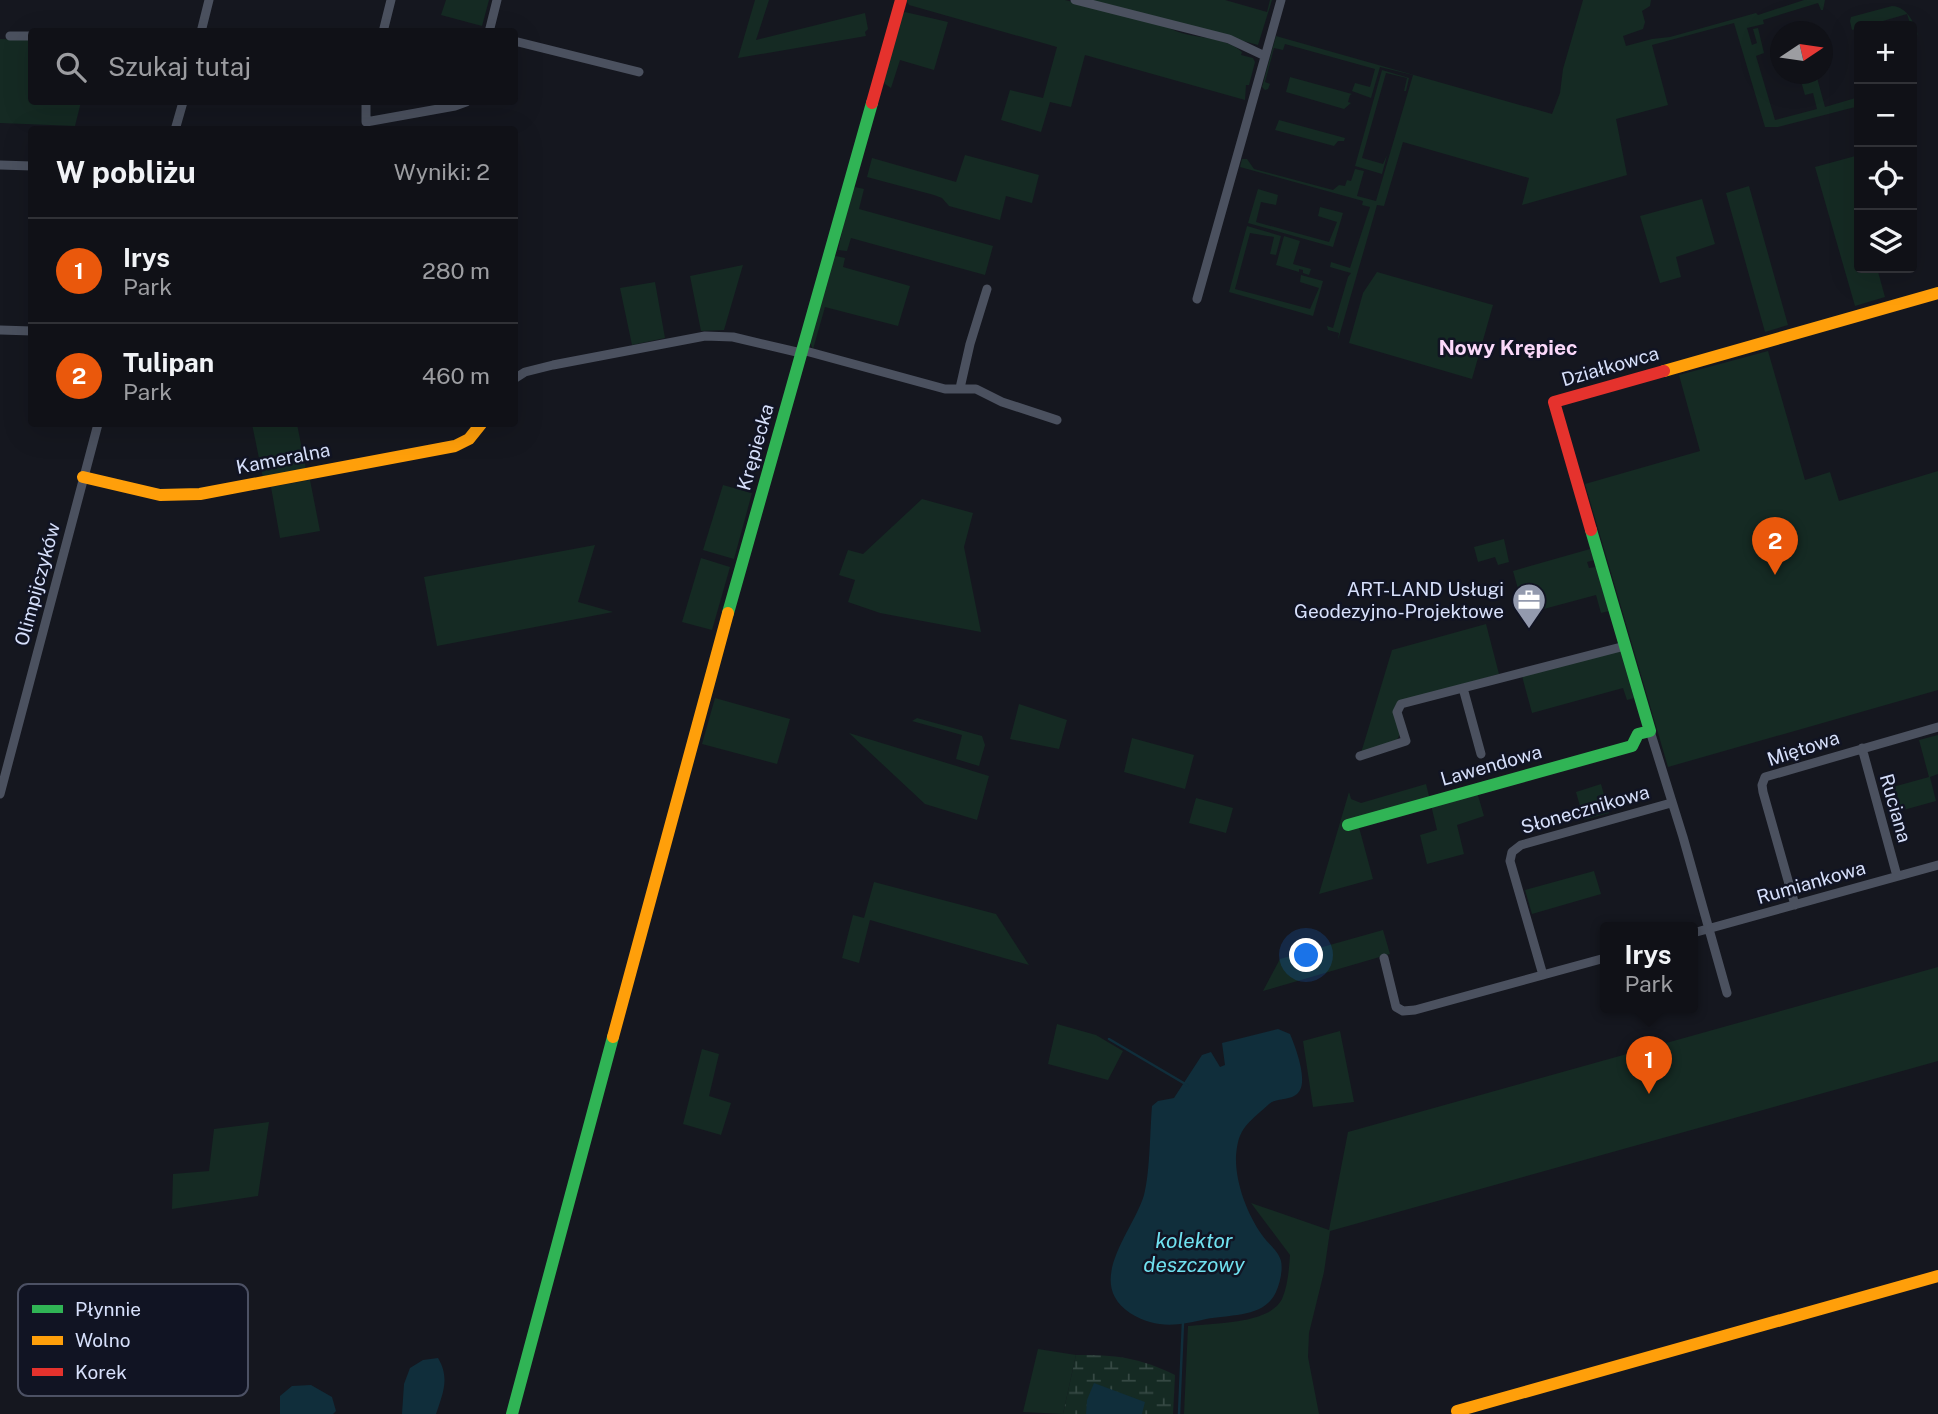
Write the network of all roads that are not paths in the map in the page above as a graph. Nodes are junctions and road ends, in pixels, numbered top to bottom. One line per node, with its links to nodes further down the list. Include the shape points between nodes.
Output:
1 (209, 0): 7 (street)
2 (391, 0): 8 (street)
3 (497, 0): 9 (street)
4 (901, 0): 26 (street, Krępiecka)
5 (1075, 0): 13 (street, via 1229,40)
6 (1281, 0): 13 (street)
7 (202, 28)
8 (384, 28)
9 (490, 28)
10 (10, 36): 11 (street)
11 (28, 36)
12 (518, 42): 14 (street)
13 (1265, 56): 23 (street)
14 (639, 72)
15 (182, 105): 18 (street)
16 (366, 105): 17 (street, via 366,122)
17 (458, 105)
18 (176, 126)
19 (0, 165): 20 (street)
20 (28, 166)
21 (987, 289): 28 (street)
22 (1938, 293): 33 (street, Działkowca, via 1553,402)
23 (1197, 299)
24 (0, 330): 25 (street)
25 (28, 331)
26 (802, 352): 27 (street, via 705,335 553,365); 28 (street, via 945,389); 54 (street, Krępiecka)
27 (518, 376)
28 (960, 388): 29 (street, via 976,389)
29 (1057, 420)
30 (97, 427): 32 (street, Olimpijczyków)
31 (479, 427): 32 (street, Kameralna, via 456,446 200,494 160,495)
32 (83, 477): 40 (street, Olimpijczyków)
33 (1625, 646): 34 (street); 36 (street, Działkowca)
34 (1463, 688): 38 (street); 39 (street, via 1401,704 1397,712 1406,741)
35 (1938, 727): 37 (street, Miętowa)
36 (1644, 732): 41 (street); 42 (street, Lawendowa, via 1632,746)
37 (1862, 748): 44 (street, Ruciana); 45 (street, Miętowa, via 1774,773 1763,781 1762,792)
38 (1481, 754)
39 (1360, 756)
40 (0, 794)
41 (1671, 803): 46 (street); 50 (street, Słonecznikowa, via 1521,845 1511,852)
42 (1348, 825)
43 (1938, 865): 44 (street, Rumiankowa)
44 (1898, 876): 45 (street, Rumiankowa)
45 (1795, 905): 46 (street, Rumiankowa)
46 (1709, 929): 47 (street, Rumiankowa); 51 (street)
47 (1698, 932)
48 (1384, 958): 50 (street, via 1396,1007 1403,1011)
49 (1600, 959): 50 (street)
50 (1543, 975)
51 (1727, 993)
52 (1938, 1276): 53 (street)
53 (1457, 1411)
54 (512, 1414)

